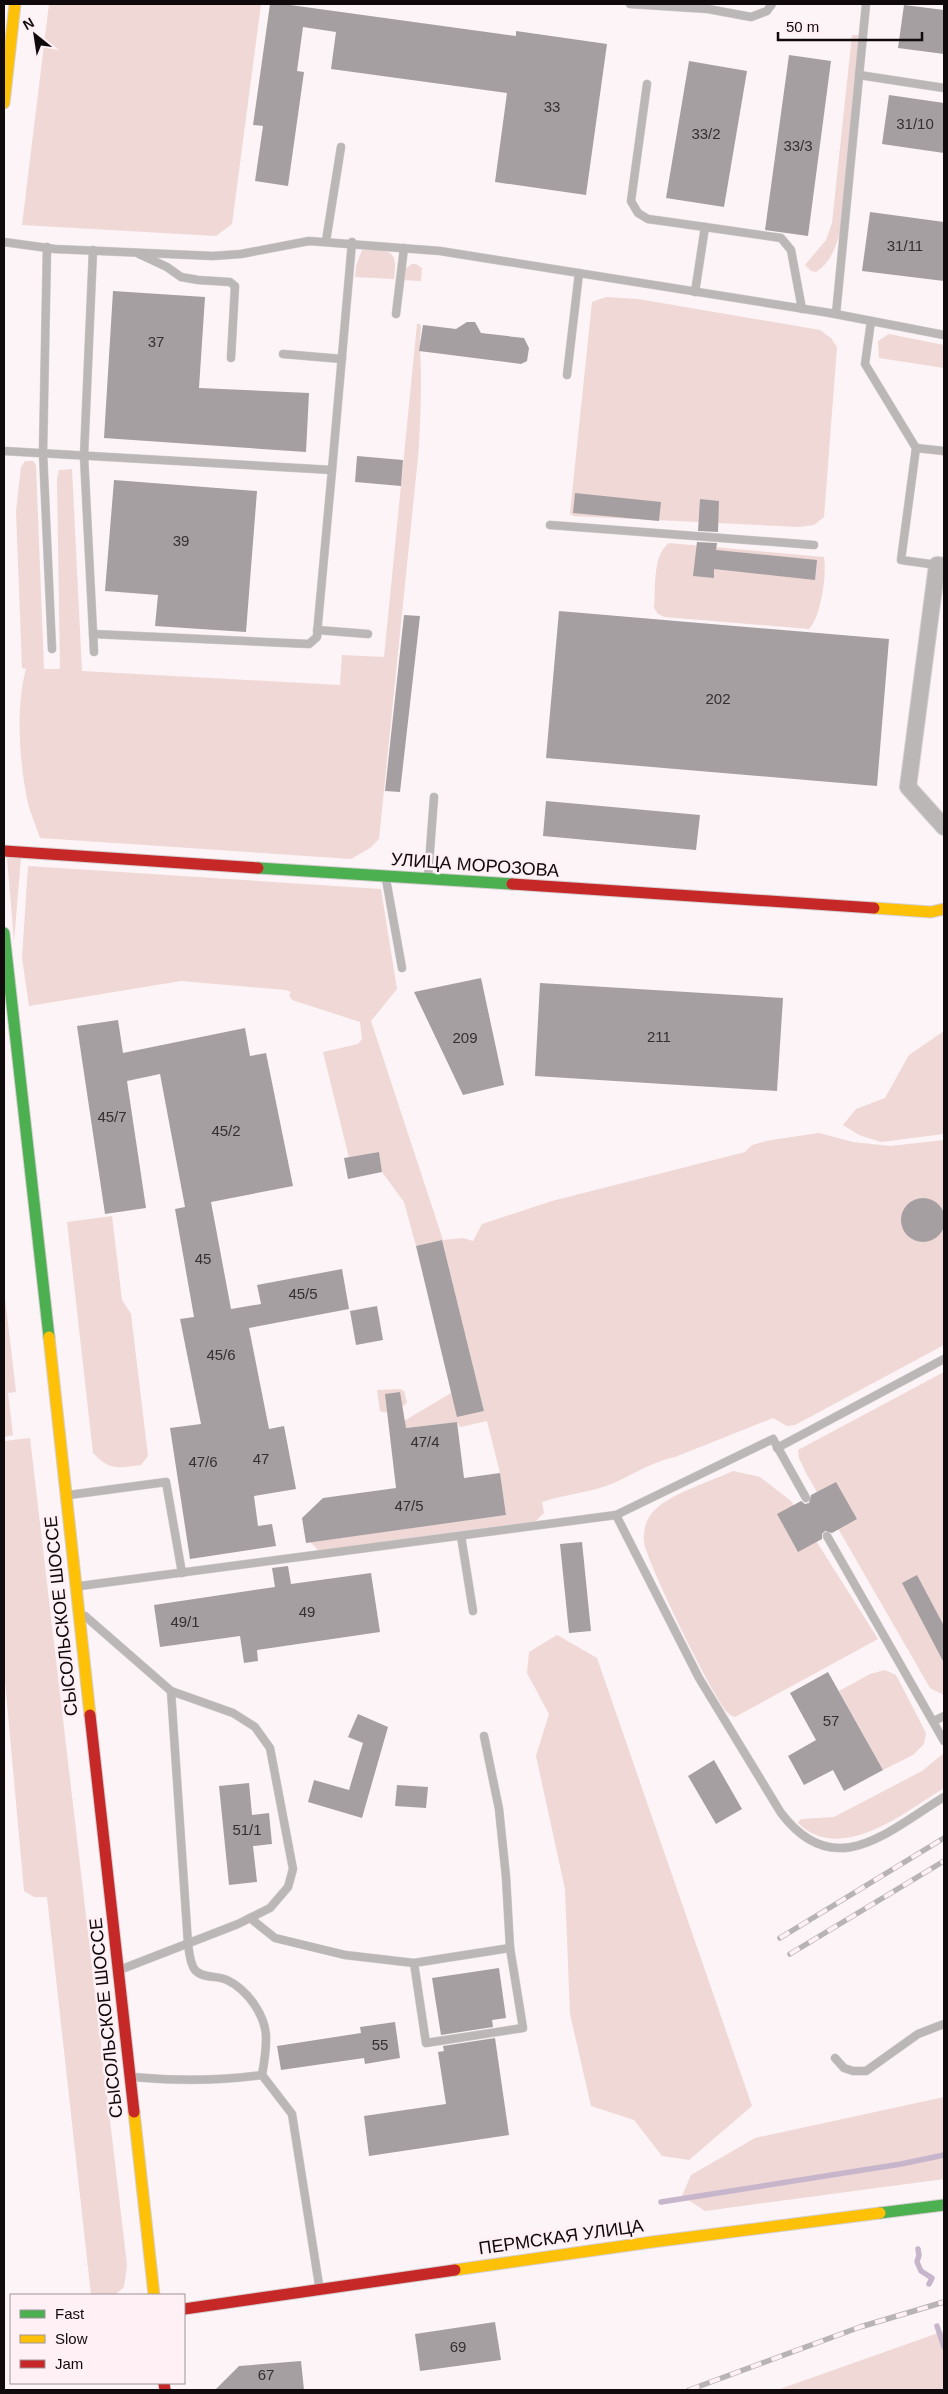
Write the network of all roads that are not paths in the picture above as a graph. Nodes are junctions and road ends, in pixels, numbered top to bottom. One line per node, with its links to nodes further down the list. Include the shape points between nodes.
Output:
1 (15, 4): 9 (main road)
2 (630, 4): 5 (lane)
3 (772, 4): 5 (lane, via 767,11 750,16)
4 (866, 4): 6 (lane)
5 (709, 6)
6 (859, 75): 8 (lane); 23 (lane)
7 (647, 84): 11 (lane, via 631,201 638,213 648,219)
8 (944, 88)
9 (4, 103)
10 (341, 147): 13 (lane)
11 (705, 227): 20 (lane); 21 (lane, via 781,238 791,250)
12 (4, 242): 15 (lane)
13 (326, 242): 14 (lane); 18 (lane, via 309,241 213,256)
14 (352, 242): 16 (lane); 28 (lane)
15 (47, 248): 17 (lane); 33 (lane)
16 (404, 248): 19 (lane); 22 (lane)
17 (93, 250): 18 (lane); 34 (lane)
18 (138, 252): 27 (lane, via 181,276 230,282 235,286)
19 (578, 273): 20 (lane); 29 (lane)
20 (695, 292): 21 (lane)
21 (802, 309): 23 (lane)
22 (396, 314)
23 (836, 314): 24 (lane)
24 (871, 321): 25 (lane); 30 (lane, via 865,364)
25 (944, 336)
26 (283, 354): 28 (lane)
27 (231, 358)
28 (342, 359): 35 (lane)
29 (567, 375)
30 (916, 448): 32 (lane); 38 (lane, via 901,560)
31 (4, 451): 33 (lane)
32 (944, 452)
33 (43, 453): 34 (lane); 42 (lane)
34 (84, 456): 35 (lane); 40 (lane)
35 (332, 470): 39 (lane)
36 (550, 525): 37 (lane)
37 (814, 545)
38 (941, 565): 45 (street, via 908,787)
39 (318, 630): 40 (lane, via 309,644); 41 (lane)
40 (93, 634): 43 (lane)
41 (368, 634)
42 (52, 649)
43 (94, 652)
44 (434, 798): 48 (lane)
45 (944, 827)
46 (4, 851): 47 (main road, УЛИЦА МОРОЗОВА)
47 (386, 876): 48 (main road, УЛИЦА МОРОЗОВА); 51 (lane)
48 (428, 879): 49 (main road, УЛИЦА МОРОЗОВА, via 931,912)
49 (944, 909)
50 (4, 932): 54 (main road, СЫСОЛЬСКОЕ ШОССЕ)
51 (402, 968)
52 (944, 1359): 53 (lane)
53 (777, 1448): 55 (lane); 56 (lane, via 773,1439)
54 (66, 1495): 59 (lane, via 166,1482); 60 (main road, СЫСОЛЬСКОЕ ШОССЕ)
55 (806, 1498)
56 (616, 1515): 57 (lane); 68 (lane, via 699,1678 794,1830 824,1847 854,1848 868,1843)
57 (461, 1536): 59 (lane); 62 (lane)
58 (827, 1536): 65 (lane)
59 (182, 1574): 60 (lane)
60 (76, 1587): 61 (main road, СЫСОЛЬСКОЕ ШОССЕ)
61 (78, 1610): 63 (lane); 73 (main road, СЫСОЛЬСКОЕ ШОССЕ)
62 (473, 1612)
63 (171, 1691): 69 (lane, via 233,1713 255,1727 270,1748 292,1869 288,1888 270,1908); 70 (lane)
64 (944, 1716): 65 (lane)
65 (934, 1721): 67 (lane)
66 (484, 1736): 71 (lane, via 499,1809)
67 (944, 1740)
68 (944, 1796)
69 (250, 1918): 70 (lane); 72 (lane, via 275,1938 345,1955)
70 (188, 1944): 73 (lane); 76 (lane, via 193,1968 201,1975 227,1980 243,1991 255,2007 266,2039)
71 (510, 1948): 72 (lane); 72 (lane, via 522,2028 426,2043)
72 (414, 1963)
73 (118, 1971): 77 (main road, СЫСОЛЬСКОЕ ШОССЕ)
74 (944, 2024): 75 (lane, via 918,2034 866,2071 853,2072)
75 (835, 2058)
76 (262, 2075): 77 (lane, via 236,2079 175,2080); 79 (lane, via 292,2114)
77 (130, 2076): 80 (main road, СЫСОЛЬСКОЕ ШОССЕ)
78 (944, 2205): 79 (main road, ПЕРМСКАЯ УЛИЦА, via 652,2242)
79 (320, 2290): 81 (main road, ПЕРМСКАЯ УЛИЦА)
80 (154, 2294)
81 (185, 2309)

